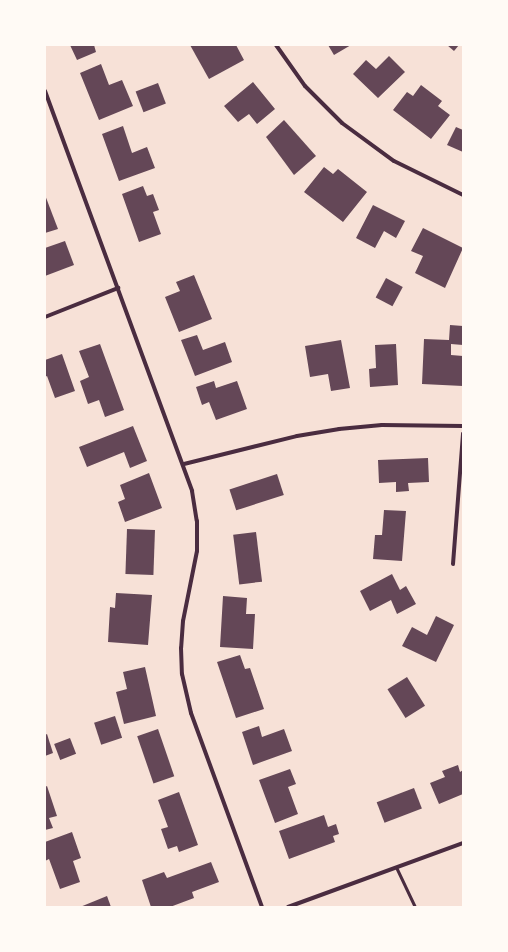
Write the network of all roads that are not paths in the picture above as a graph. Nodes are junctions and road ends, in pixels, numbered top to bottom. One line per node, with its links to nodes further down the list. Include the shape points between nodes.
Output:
1 (276, 45): 3 (street, via 305,86 342,123 394,161)
2 (45, 91): 4 (street)
3 (463, 195)
4 (118, 288): 5 (street); 8 (street)
5 (45, 317)
6 (463, 426): 8 (street, via 382,425 339,429 297,436)
7 (463, 433): 9 (street)
8 (184, 464): 12 (street, via 197,521 197,551 183,628 183,681 191,713)
9 (453, 564)
10 (463, 842): 11 (street)
11 (396, 867): 13 (street); 14 (lane)
12 (262, 907)
13 (288, 907)
14 (415, 907)

